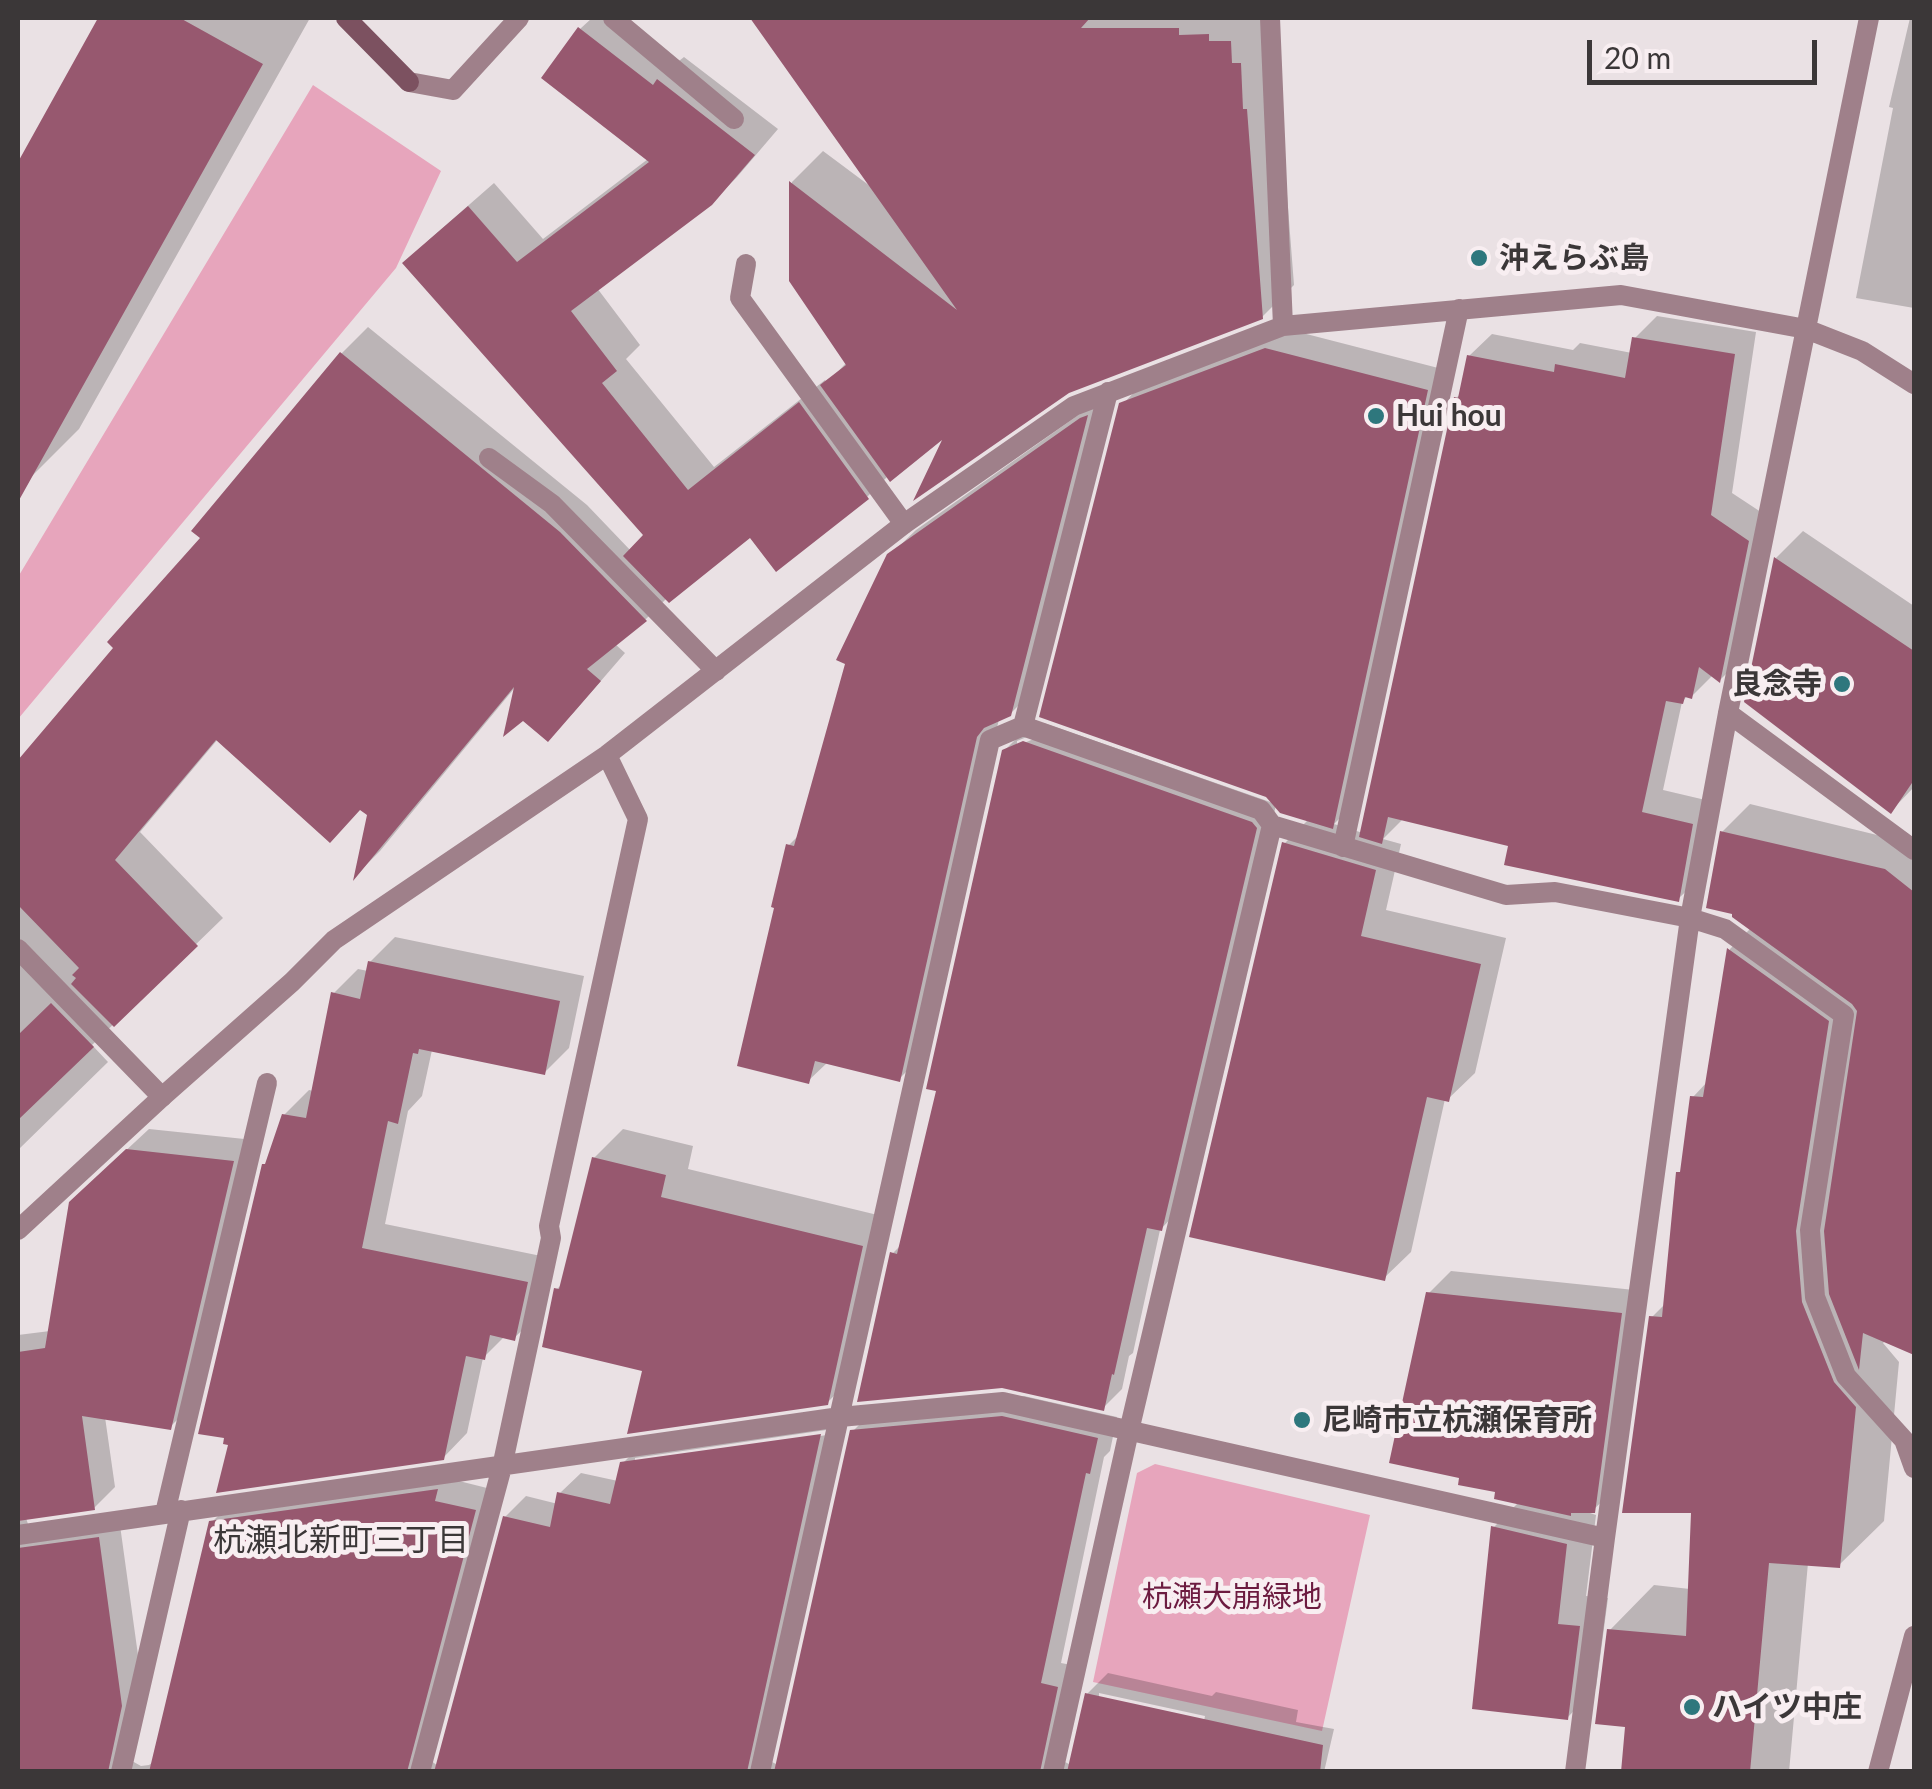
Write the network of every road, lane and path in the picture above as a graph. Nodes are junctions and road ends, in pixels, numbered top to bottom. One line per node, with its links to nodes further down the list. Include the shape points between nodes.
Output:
1 (346, 18): 2 (street, via 409,82 453,90)
2 (518, 18)
3 (613, 18): 6 (street)
4 (1270, 18): 9 (street)
5 (1869, 18): 10 (street)
6 (734, 119)
7 (746, 264): 14 (street, via 740,298)
8 (1458, 309): 9 (street); 10 (street, via 1621,295); 20 (street)
9 (1283, 326): 12 (street)
10 (1806, 330): 11 (street, via 1862,351); 16 (street)
11 (1914, 384)
12 (1108, 392): 14 (street, via 1074,406); 17 (street)
13 (489, 458): 15 (street, via 552,504)
14 (904, 524): 15 (street)
15 (716, 671): 18 (street)
16 (1728, 713): 21 (street); 22 (street)
17 (1023, 726): 19 (street, via 1261,810); 27 (street, via 990,740)
18 (607, 755): 25 (street, via 334,940); 30 (street, via 638,819)
19 (1272, 825): 20 (street); 28 (street)
20 (1343, 847): 22 (street, via 1506,896 1556,892)
21 (1914, 850)
22 (1690, 918): 29 (street, via 1725,929 1844,1015 1810,1230 1816,1297 1846,1376 1904,1440); 33 (street)
23 (18, 949): 25 (street)
24 (267, 1083): 31 (street)
25 (162, 1097): 26 (street)
26 (18, 1230)
27 (840, 1417): 28 (street, via 1003,1402); 30 (street); 37 (street)
28 (1129, 1431): 33 (street); 38 (street)
29 (1914, 1465)
30 (502, 1467): 31 (street); 36 (street)
31 (173, 1511): 32 (street); 35 (street)
32 (18, 1535)
33 (1605, 1538): 39 (street)
34 (1914, 1636): 40 (street)
35 (121, 1772)
36 (420, 1772)
37 (760, 1772)
38 (1053, 1772)
39 (1576, 1772)
40 (1878, 1772)

